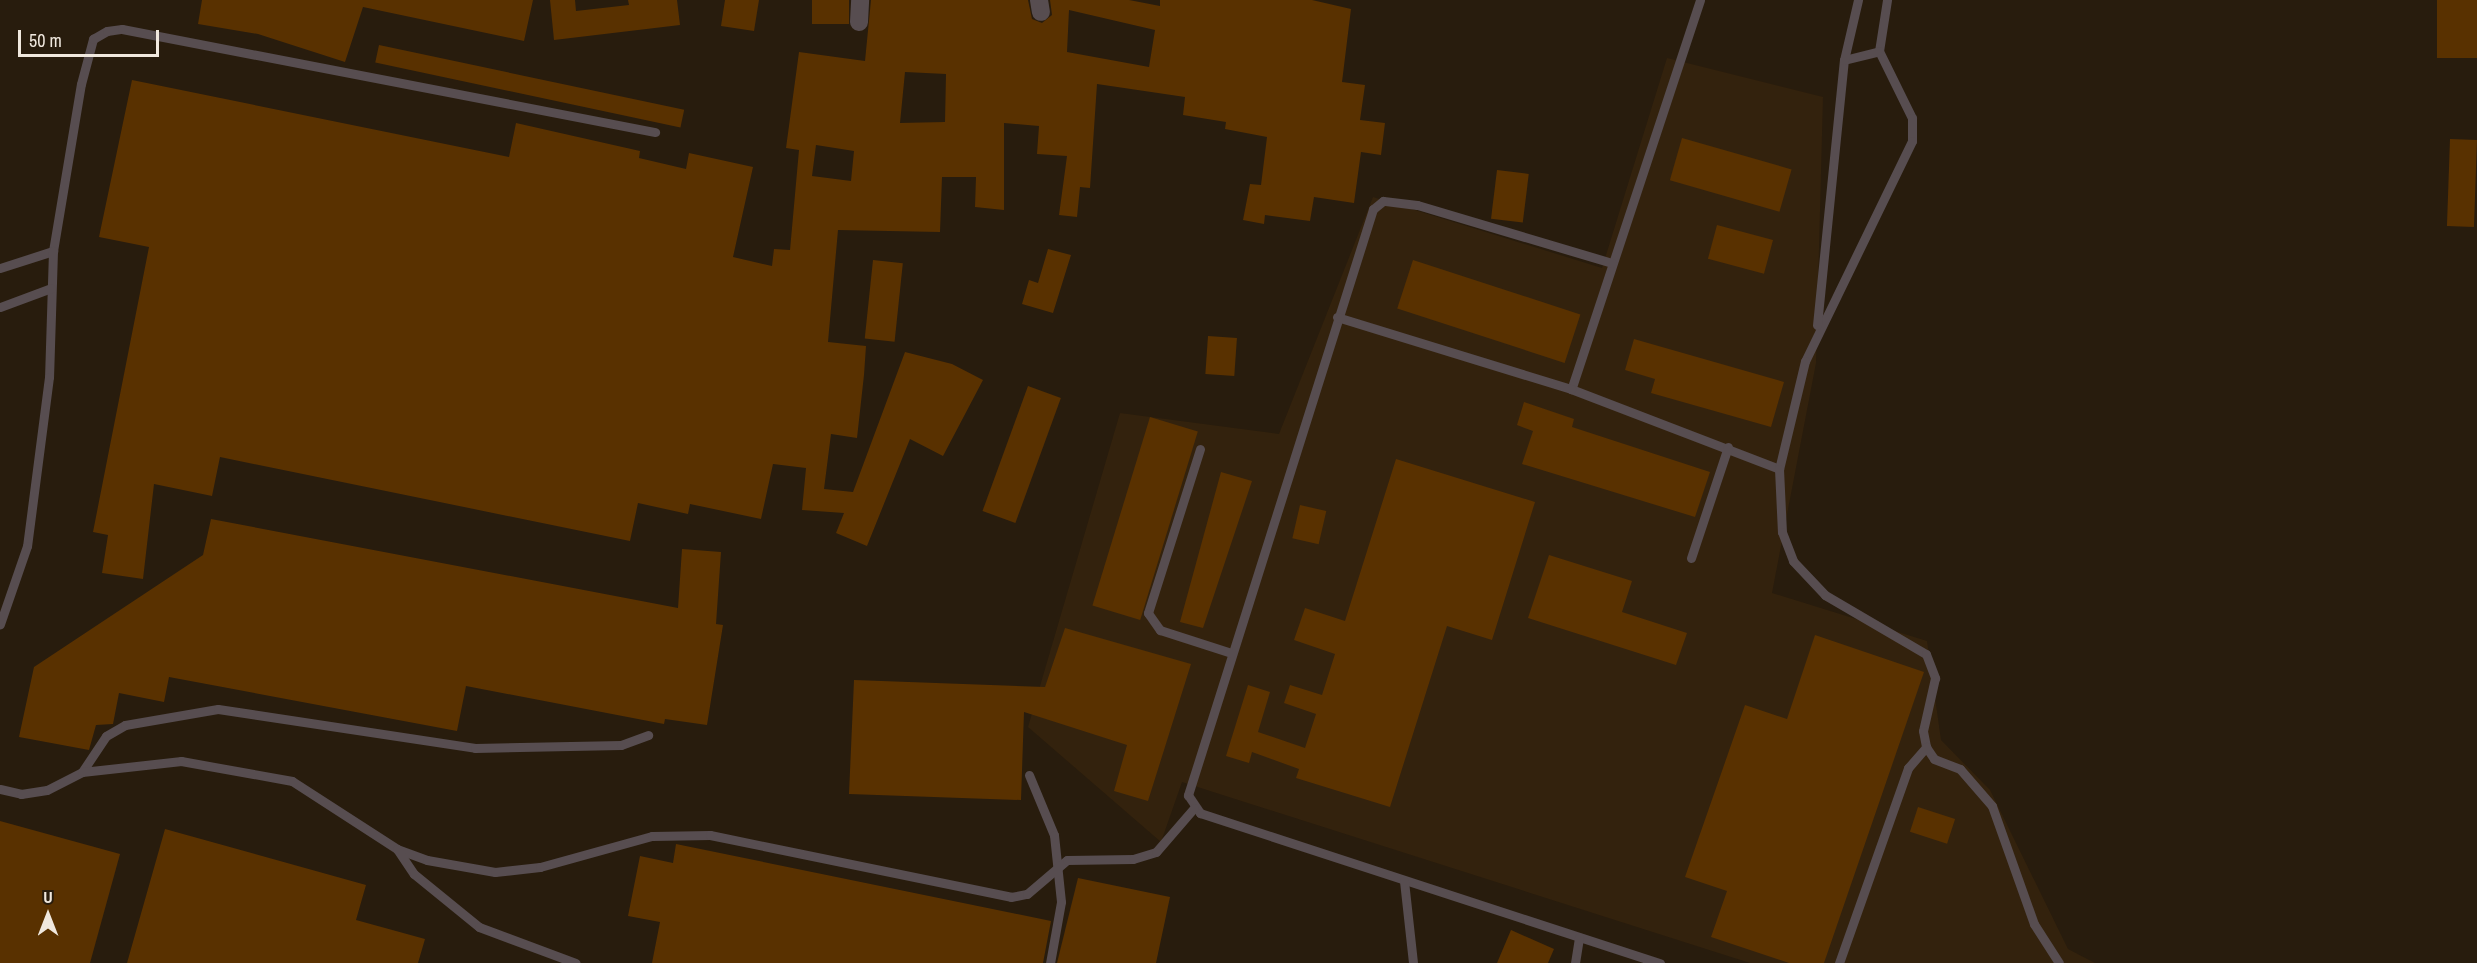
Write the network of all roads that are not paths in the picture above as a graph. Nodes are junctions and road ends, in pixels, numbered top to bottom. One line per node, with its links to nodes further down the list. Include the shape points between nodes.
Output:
1 (860, 0): 5 (street)
2 (1700, 0): 10 (lane)
3 (1858, 0): 7 (lane)
4 (1887, 0): 6 (lane)
5 (860, 22)
6 (1879, 51): 7 (lane); 15 (lane, via 1912,118 1912,141)
7 (1844, 60): 15 (lane)
8 (655, 132): 9 (lane, via 122,29 107,31 93,39 81,84)
9 (53, 251): 11 (lane); 12 (lane)
10 (1612, 264): 14 (lane, via 1417,205 1383,201 1373,209); 16 (lane)
11 (0, 268)
12 (51, 288): 13 (lane); 21 (lane, via 49,376 27,546)
13 (0, 307)
14 (1337, 317): 16 (lane); 22 (lane)
15 (1816, 336): 19 (lane)
16 (1571, 389): 17 (lane)
17 (1728, 447): 19 (lane); 20 (lane)
18 (1200, 449): 22 (lane, via 1148,613 1160,630)
19 (1779, 469): 24 (lane, via 1782,532 1793,561 1825,595 1919,648 1932,664 1935,678 1923,731)
20 (1691, 558)
21 (0, 624)
22 (1232, 653): 28 (lane, via 1189,787)
23 (648, 735): 25 (lane, via 621,745 475,748 219,709 125,725 106,736)
24 (1926, 747): 38 (lane, via 1908,768); 39 (lane, via 1934,759 1960,769 1992,806 2034,924)
25 (82, 772): 27 (lane, via 47,790 21,794); 29 (lane, via 181,761 253,771 292,781)
26 (1029, 775): 30 (lane, via 1054,835)
27 (0, 789)
28 (1194, 808): 30 (lane, via 1156,852); 31 (lane)
29 (397, 849): 30 (lane, via 426,860 495,872 540,867 652,836 710,835 1011,897 1027,894); 33 (lane, via 414,874 479,927)
30 (1056, 865): 34 (lane, via 1061,902)
31 (1404, 881): 32 (lane); 35 (lane)
32 (1579, 937): 36 (lane); 37 (lane)
33 (576, 963)
34 (1050, 963)
35 (1413, 963)
36 (1575, 963)
37 (1660, 963)
38 (1839, 963)
39 (2059, 963)

